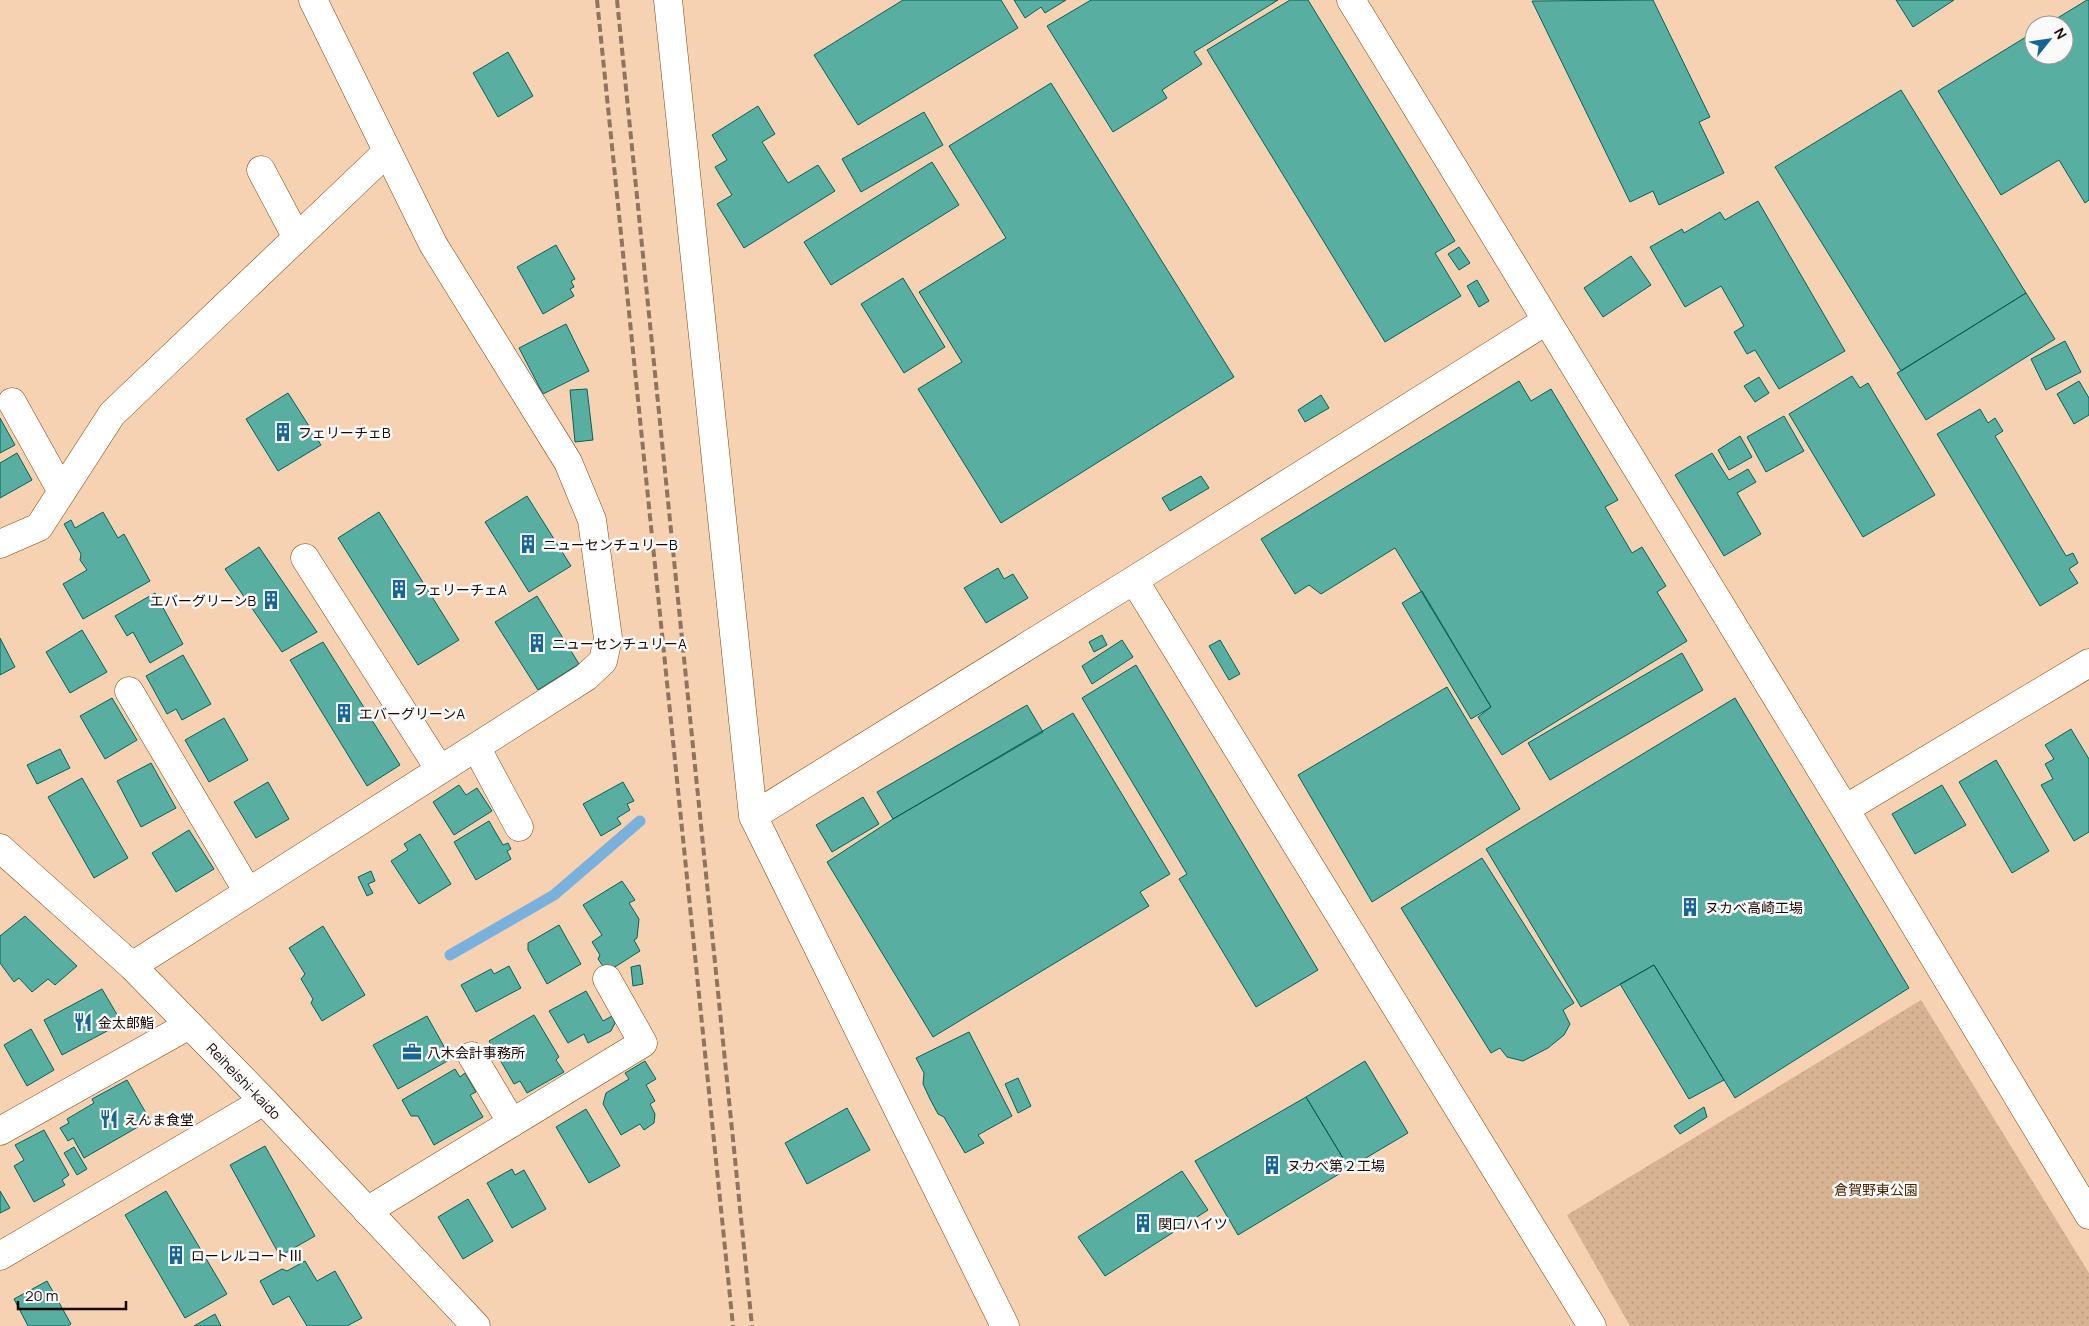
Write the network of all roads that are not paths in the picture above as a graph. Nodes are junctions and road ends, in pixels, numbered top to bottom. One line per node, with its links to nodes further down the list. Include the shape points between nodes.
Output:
1 (313, 0): 4 (street)
2 (668, 0): 18 (street)
3 (1351, 0): 7 (street)
4 (387, 152): 6 (street); 15 (street, via 433,244 568,462 592,520 608,638 603,661 586,677)
5 (261, 170): 6 (street)
6 (297, 238): 9 (street, via 112,414)
7 (1546, 321): 12 (street); 17 (street)
8 (12, 402): 9 (street)
9 (61, 490): 10 (street, via 39,527)
10 (0, 544)
11 (305, 558): 16 (street)
12 (1134, 580): 18 (street); 34 (street)
13 (2089, 663): 17 (street)
14 (129, 691): 21 (street)
15 (476, 747): 16 (street); 19 (street)
16 (440, 770): 21 (street)
17 (1845, 808): 30 (street)
18 (752, 816): 33 (street)
19 (519, 827)
20 (0, 848): 22 (street, Reiheishi-kaido)
21 (248, 892): 22 (street)
22 (132, 966): 24 (street, Reiheishi-kaido)
23 (607, 978): 27 (street, via 643,1042)
24 (189, 1025): 26 (street, Reiheishi-kaido); 28 (street)
25 (472, 1056): 27 (street)
26 (264, 1101): 29 (street, Reiheishi-kaido); 31 (street)
27 (512, 1122): 29 (street)
28 (0, 1131)
29 (367, 1211): 32 (street, Reiheishi-kaido)
30 (2089, 1215)
31 (0, 1256)
32 (476, 1326)
33 (1006, 1326)
34 (1592, 1326)

